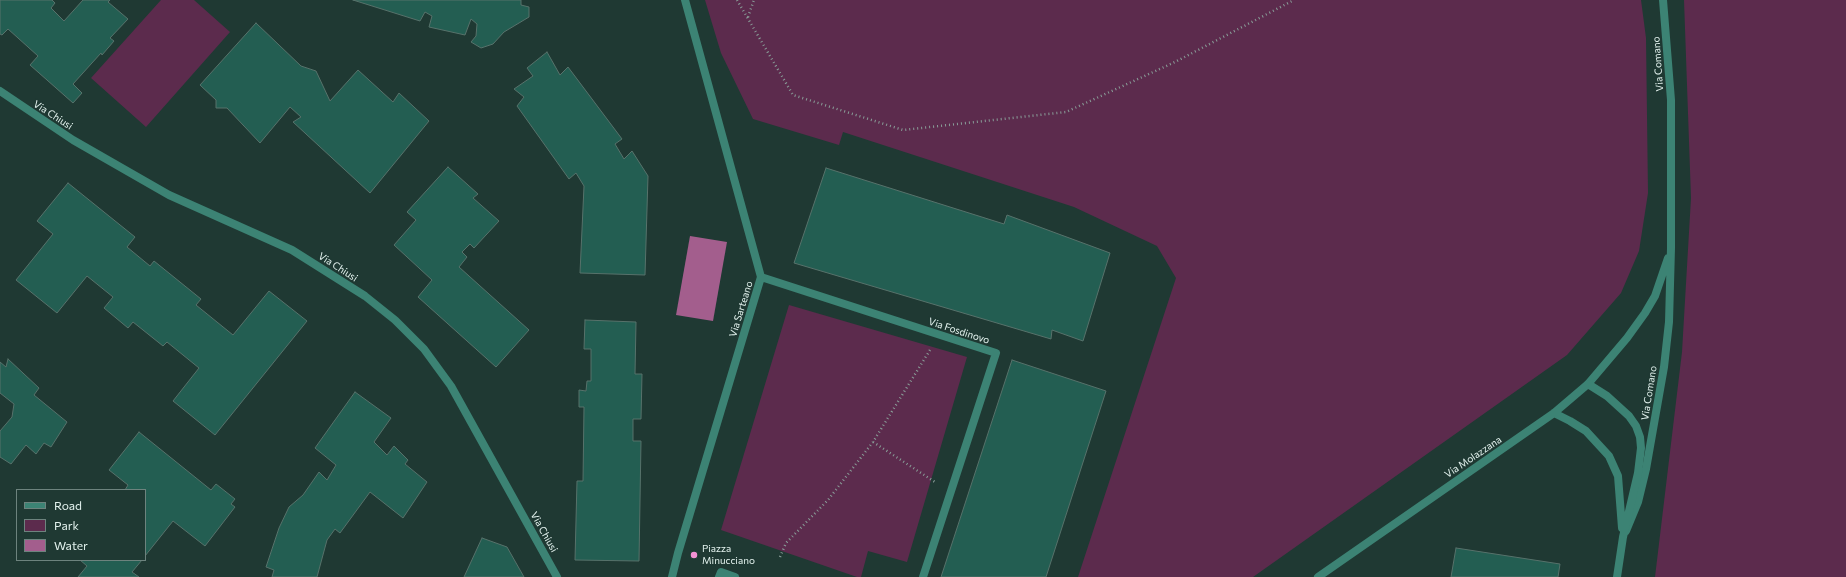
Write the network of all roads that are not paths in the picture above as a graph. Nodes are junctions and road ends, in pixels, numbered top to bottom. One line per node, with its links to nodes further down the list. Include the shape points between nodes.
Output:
1 (685, 0): 5 (street, Via Sarteano)
2 (1663, 0): 4 (street, Via Comano, via 1671,100)
3 (0, 91): 10 (street, Via Chiusi, via 73,140 156,188 292,250 358,292 395,320 424,349 451,386)
4 (1671, 248): 6 (street, Via Comano, via 1655,296); 9 (street, Via Comano, via 1669,322 1664,367 1638,502)
5 (761, 277): 11 (street, Via Sarteano); 14 (street, Via Fosdinovo, via 996,353)
6 (1627, 338): 7 (street, Via Molazzana)
7 (1588, 384): 8 (street, Via Molazzana); 9 (street, Via Comano, via 1607,396 1629,416 1640,437 1638,473)
8 (1554, 413): 9 (street, via 1586,431 1602,446 1614,464 1620,490); 15 (street, Via Molazzana)
9 (1623, 537): 16 (street, Via Comano)
10 (557, 577)
11 (672, 577)
12 (719, 577): 13 (street, via 721,572)
13 (735, 577)
14 (923, 577)
15 (1318, 577)
16 (1617, 577)

